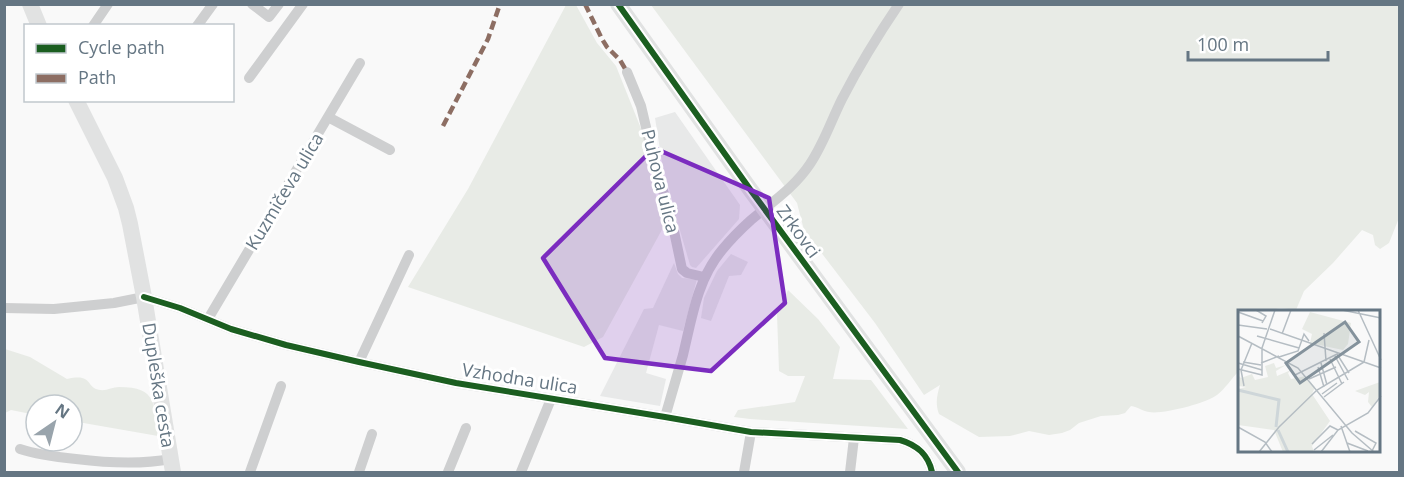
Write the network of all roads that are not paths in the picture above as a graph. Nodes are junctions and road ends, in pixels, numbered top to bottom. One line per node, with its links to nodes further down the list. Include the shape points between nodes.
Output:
1 (30, 4): 9 (street)
2 (108, 4): 10 (street)
3 (213, 4): 11 (street)
4 (252, 4): 5 (street, via 269,17)
5 (279, 4)
6 (303, 4): 14 (street)
7 (618, 4): 18 (street, Zrkovci)
8 (899, 4): 18 (street, via 842,99 813,160 789,190)
9 (38, 24)
10 (94, 24)
11 (198, 24)
12 (360, 63): 16 (street, Kuzmičeva ulica)
13 (627, 72): 20 (street, Puhova ulica, via 641,106 682,269)
14 (249, 78)
15 (77, 102): 21 (street, Dupleška cesta, via 109,164 126,208)
16 (328, 117): 17 (street); 23 (street, Kuzmičeva ulica)
17 (390, 150)
18 (765, 210): 20 (street, via 724,248); 41 (street, Zrkovci)
19 (410, 255): 24 (street)
20 (704, 277): 27 (street)
21 (144, 297): 22 (street, via 54,309); 23 (street, Vzhodna ulica); 33 (street, Dupleška cesta)
22 (4, 308)
23 (208, 319): 24 (street, Vzhodna ulica, via 254,336)
24 (359, 362): 26 (street, Vzhodna ulica)
25 (281, 386): 34 (street)
26 (550, 399): 27 (street, Vzhodna ulica); 37 (street)
27 (665, 417): 29 (street, Vzhodna ulica)
28 (466, 428): 36 (street)
29 (751, 432): 31 (street, Vzhodna ulica); 38 (street)
30 (372, 434): 35 (street)
31 (854, 438): 39 (street); 40 (street, Vzhodna ulica, via 914,444 925,455)
32 (20, 449): 33 (street, via 38,455)
33 (172, 466)
34 (250, 472)
35 (359, 472)
36 (448, 472)
37 (521, 472)
38 (744, 472)
39 (850, 472)
40 (932, 472)
41 (958, 472)

